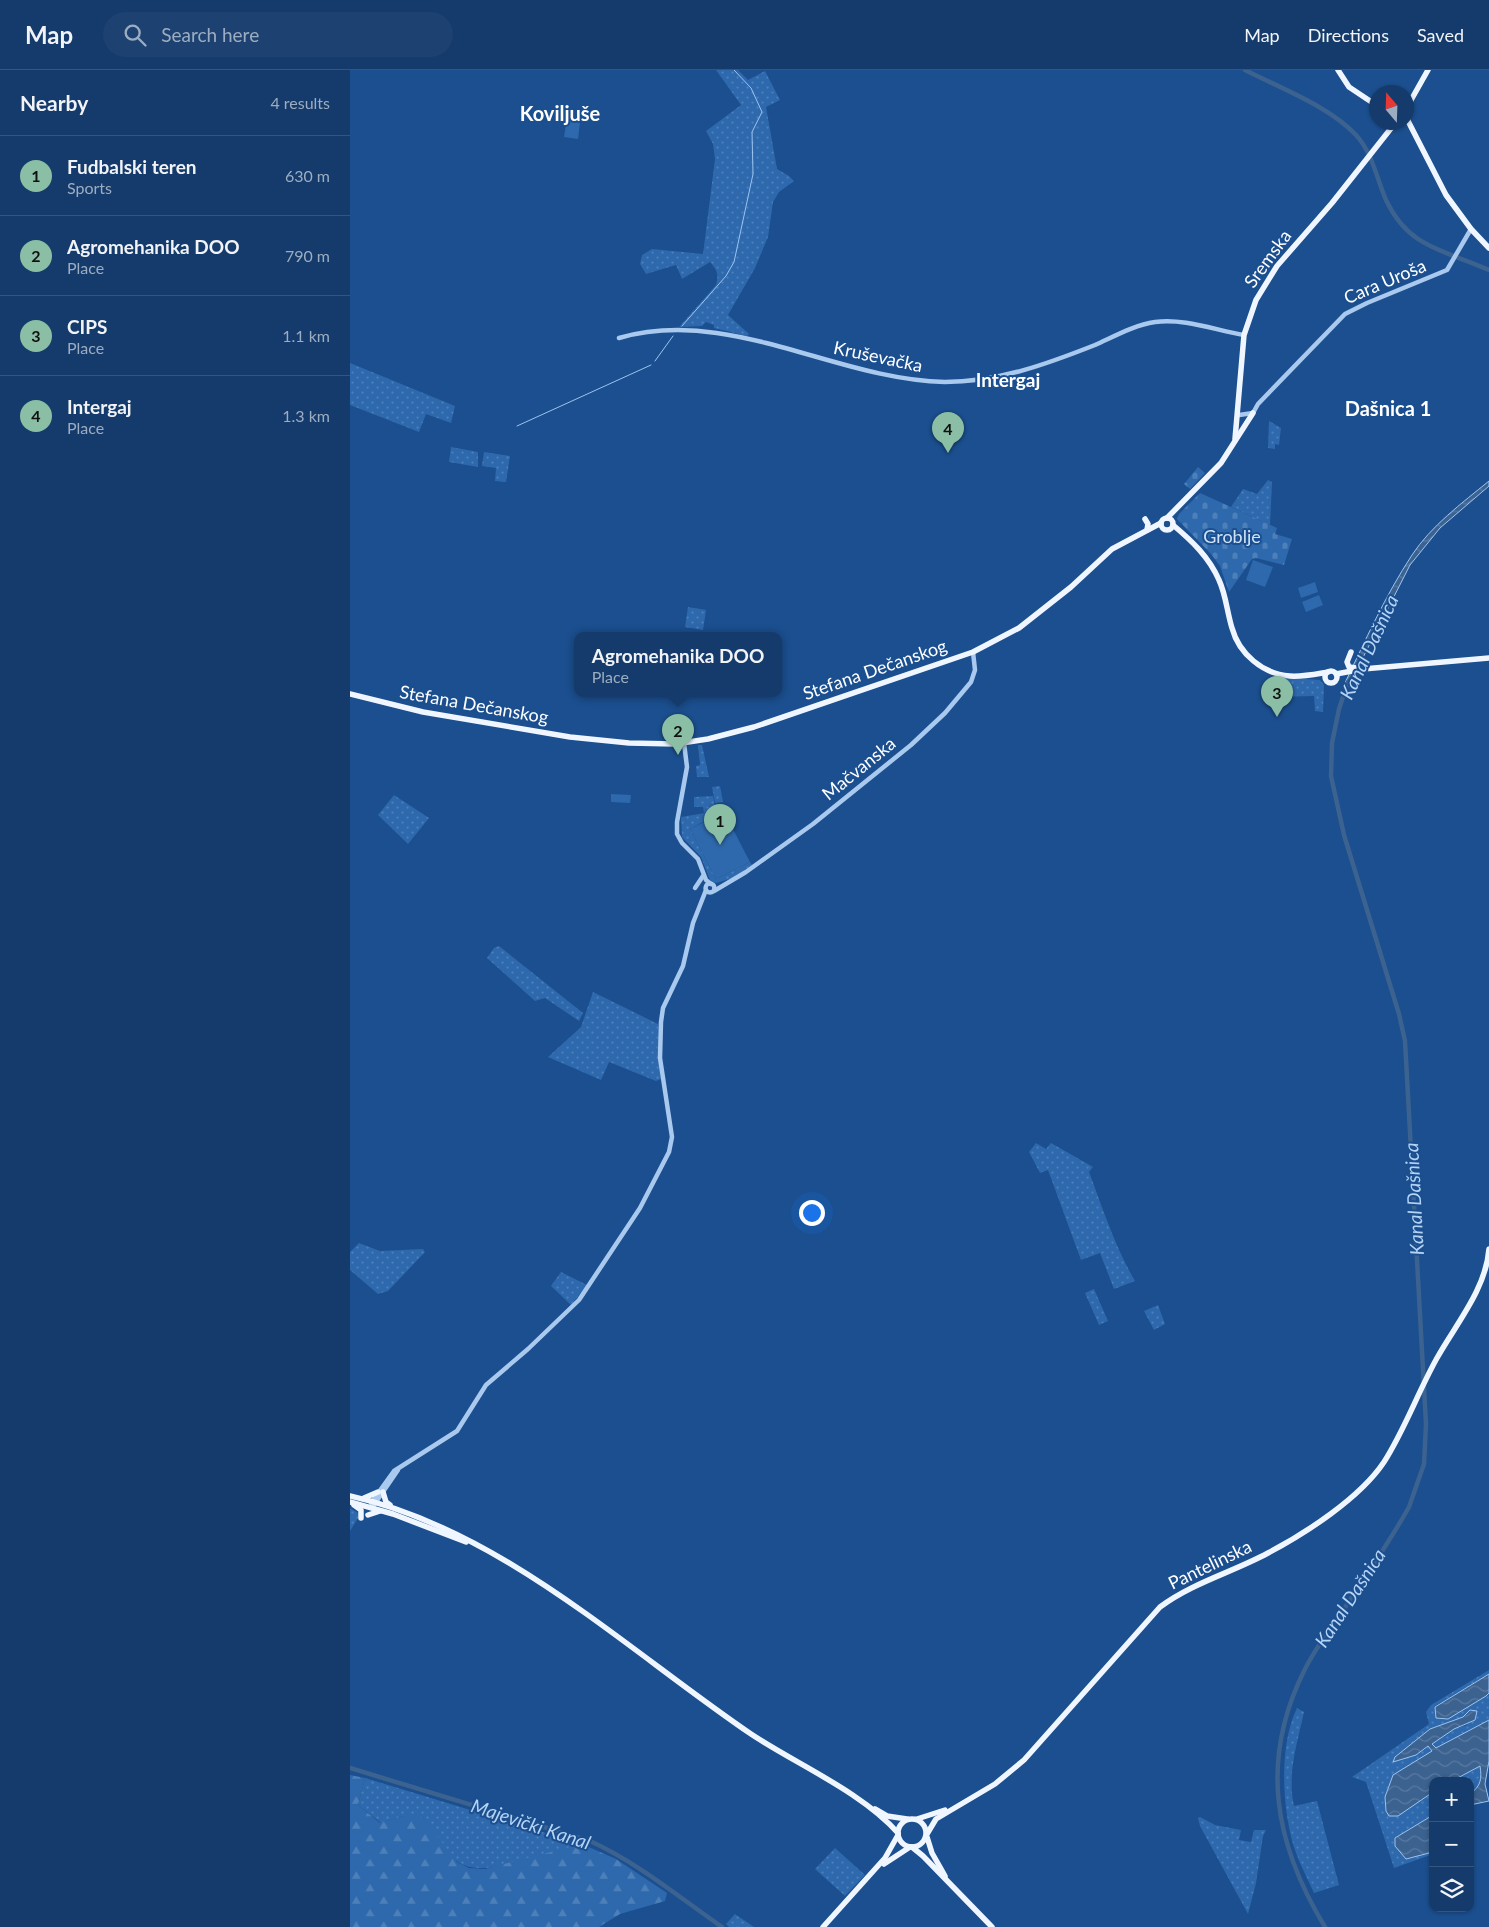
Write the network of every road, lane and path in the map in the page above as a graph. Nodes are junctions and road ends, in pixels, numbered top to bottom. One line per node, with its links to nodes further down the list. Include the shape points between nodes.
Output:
1 (1338, 70): 4 (main road, via 1350,88)
2 (1428, 70): 3 (main road)
3 (1414, 96)
4 (1369, 100)
5 (1395, 130): 9 (main road, Sremska, via 1277,266 1256,300)
6 (1408, 130): 7 (main road, via 1446,195)
7 (1471, 229): 8 (main road); 11 (street, Cara Uroša, via 1453,263 1441,274 1344,314 1258,404)
8 (1489, 248)
9 (1244, 335): 10 (street, Kruševačka, via 1179,322 1156,322 1040,366 994,377 947,382 887,376 710,331); 12 (main road, Sremska)
10 (619, 338)
11 (1253, 414): 12 (street); 13 (main road)
12 (1239, 415): 13 (main road, Sremska)
13 (1235, 439): 14 (main road, via 1208,478)
14 (1183, 503): 16 (main road, Stefana Dečanskog); 17 (main road)
15 (1144, 519): 18 (main road, via 1148,524)
16 (1164, 521): 17 (main road); 18 (main road, Stefana Dečanskog); 19 (main road)
17 (1173, 524): 19 (main road); 21 (main road)
18 (1147, 530): 20 (main road, Stefana Dečanskog)
19 (1166, 530): 20 (main road); 21 (main road)
20 (1140, 533): 22 (main road, Stefana Dečanskog, via 1110,551 1019,628)
21 (1188, 538): 27 (main road, via 1215,572 1233,633 1247,655 1278,674)
22 (973, 652): 31 (main road, Stefana Dečanskog, via 754,727); 33 (street, Mačvanska, via 975,670 971,682 945,713 911,745 813,824)
23 (1352, 652): 25 (main road, via 1347,662)
24 (1489, 658): 25 (main road)
25 (1350, 669): 28 (main road)
26 (1328, 672): 27 (main road); 28 (main road, via 1333,671); 29 (main road)
27 (1308, 675): 29 (main road)
28 (1336, 676): 29 (main road, via 1331,682)
29 (1326, 679)
30 (350, 694): 31 (main road, Stefana Dečanskog, via 432,714 573,737 629,743)
31 (684, 743): 32 (street, via 687,767 677,831 682,843 698,859)
32 (703, 874): 34 (street); 35 (street)
33 (728, 883): 34 (street); 36 (street, Mačvanska)
34 (709, 886): 36 (street); 36 (street); 37 (street)
35 (695, 888)
36 (713, 891): 37 (street)
37 (702, 903): 41 (street, via 693,923 683,966 663,1008 660,1058 671,1142 640,1208 572,1308 486,1385 454,1435 402,1465)
38 (1489, 1250): 39 (main road, Pantelinska)
39 (1489, 1259): 40 (main road, Pantelinska)
40 (1488, 1269): 51 (main road, Pantelinska, via 1431,1369 1383,1463 1355,1493 1281,1546 1184,1592 1160,1607 1024,1760 995,1784)
41 (380, 1492): 43 (main road); 45 (street); 46 (main road)
42 (350, 1496): 43 (main road)
43 (363, 1499): 45 (main road)
44 (350, 1502): 45 (main road); 49 (main road, via 360,1509)
45 (372, 1504): 46 (main road); 47 (main road)
46 (394, 1508): 50 (main road, via 434,1523)
47 (384, 1511): 48 (main road); 50 (main road)
48 (368, 1515)
49 (361, 1518)
50 (478, 1546): 52 (main road, via 521,1570 752,1734)
51 (966, 1801): 54 (main road); 56 (main road, via 936,1819)
52 (860, 1802): 53 (main road, via 887,1816); 55 (main road, via 889,1823)
53 (909, 1819): 54 (main road); 55 (main road, via 901,1824)
54 (917, 1819): 56 (main road)
55 (898, 1834): 57 (main road, via 902,1843); 58 (main road, via 892,1850)
56 (927, 1834): 57 (main road, via 920,1845); 59 (main road, via 937,1862)
57 (911, 1847): 58 (main road, via 895,1855); 59 (main road)
58 (869, 1877): 60 (main road)
59 (959, 1893): 61 (main road)
60 (823, 1927)
61 (992, 1927)

